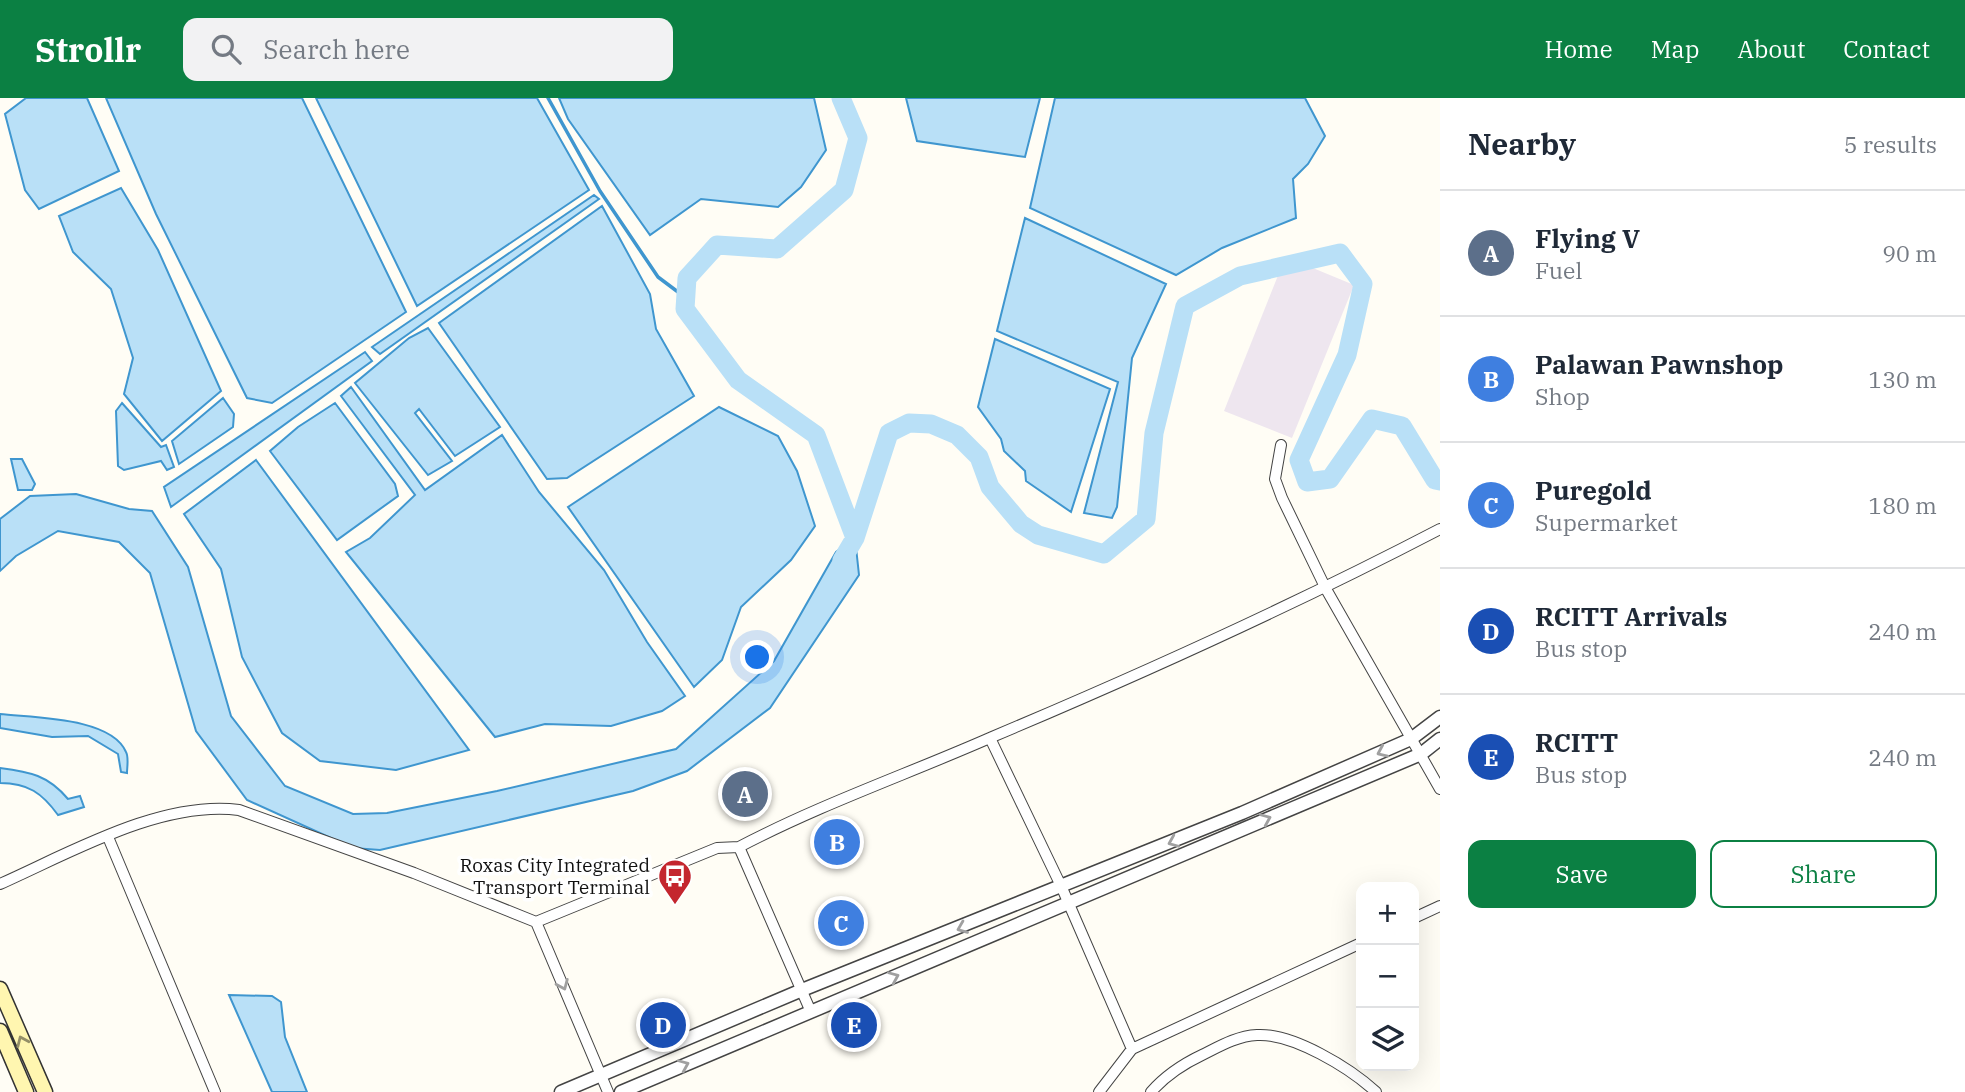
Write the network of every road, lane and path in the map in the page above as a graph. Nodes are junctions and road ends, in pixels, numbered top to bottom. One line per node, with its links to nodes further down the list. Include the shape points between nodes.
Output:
1 (1281, 445): 3 (street, via 1275,479)
2 (1440, 529): 3 (street)
3 (1326, 589): 5 (street); 6 (street)
4 (1440, 717): 6 (street)
5 (990, 738): 11 (street, via 901,772); 13 (street)
6 (1411, 739): 8 (street); 13 (street, one-way to 13)
7 (1440, 739): 8 (street)
8 (1421, 754): 9 (street); 14 (street, one-way to 8)
9 (1440, 789)
10 (108, 837): 12 (street); 17 (street, via 185,811 239,810); 27 (street)
11 (739, 847): 17 (street, via 718,848); 20 (street)
12 (0, 884)
13 (1062, 888): 14 (street); 20 (street, one-way to 20)
14 (1068, 904): 21 (street, one-way to 14); 23 (street)
15 (1440, 906): 16 (street)
16 (1419, 916)
17 (536, 922): 24 (street, one-way to 24)
18 (1357, 945): 23 (street)
19 (0, 989): 26 (main road, one-way to 19)
20 (802, 990): 21 (street); 24 (street)
21 (811, 1012): 30 (street, one-way to 21)
22 (0, 1031): 25 (main road)
23 (1132, 1049): 31 (street)
24 (600, 1075): 28 (street); 29 (street)
25 (26, 1092)
26 (45, 1092)
27 (215, 1092)
28 (561, 1092)
29 (608, 1092)
30 (621, 1092)
31 (1099, 1092)
32 (1151, 1092): 33 (street, via 1192,1060 1233,1039 1258,1034 1315,1051)
33 (1376, 1092)

